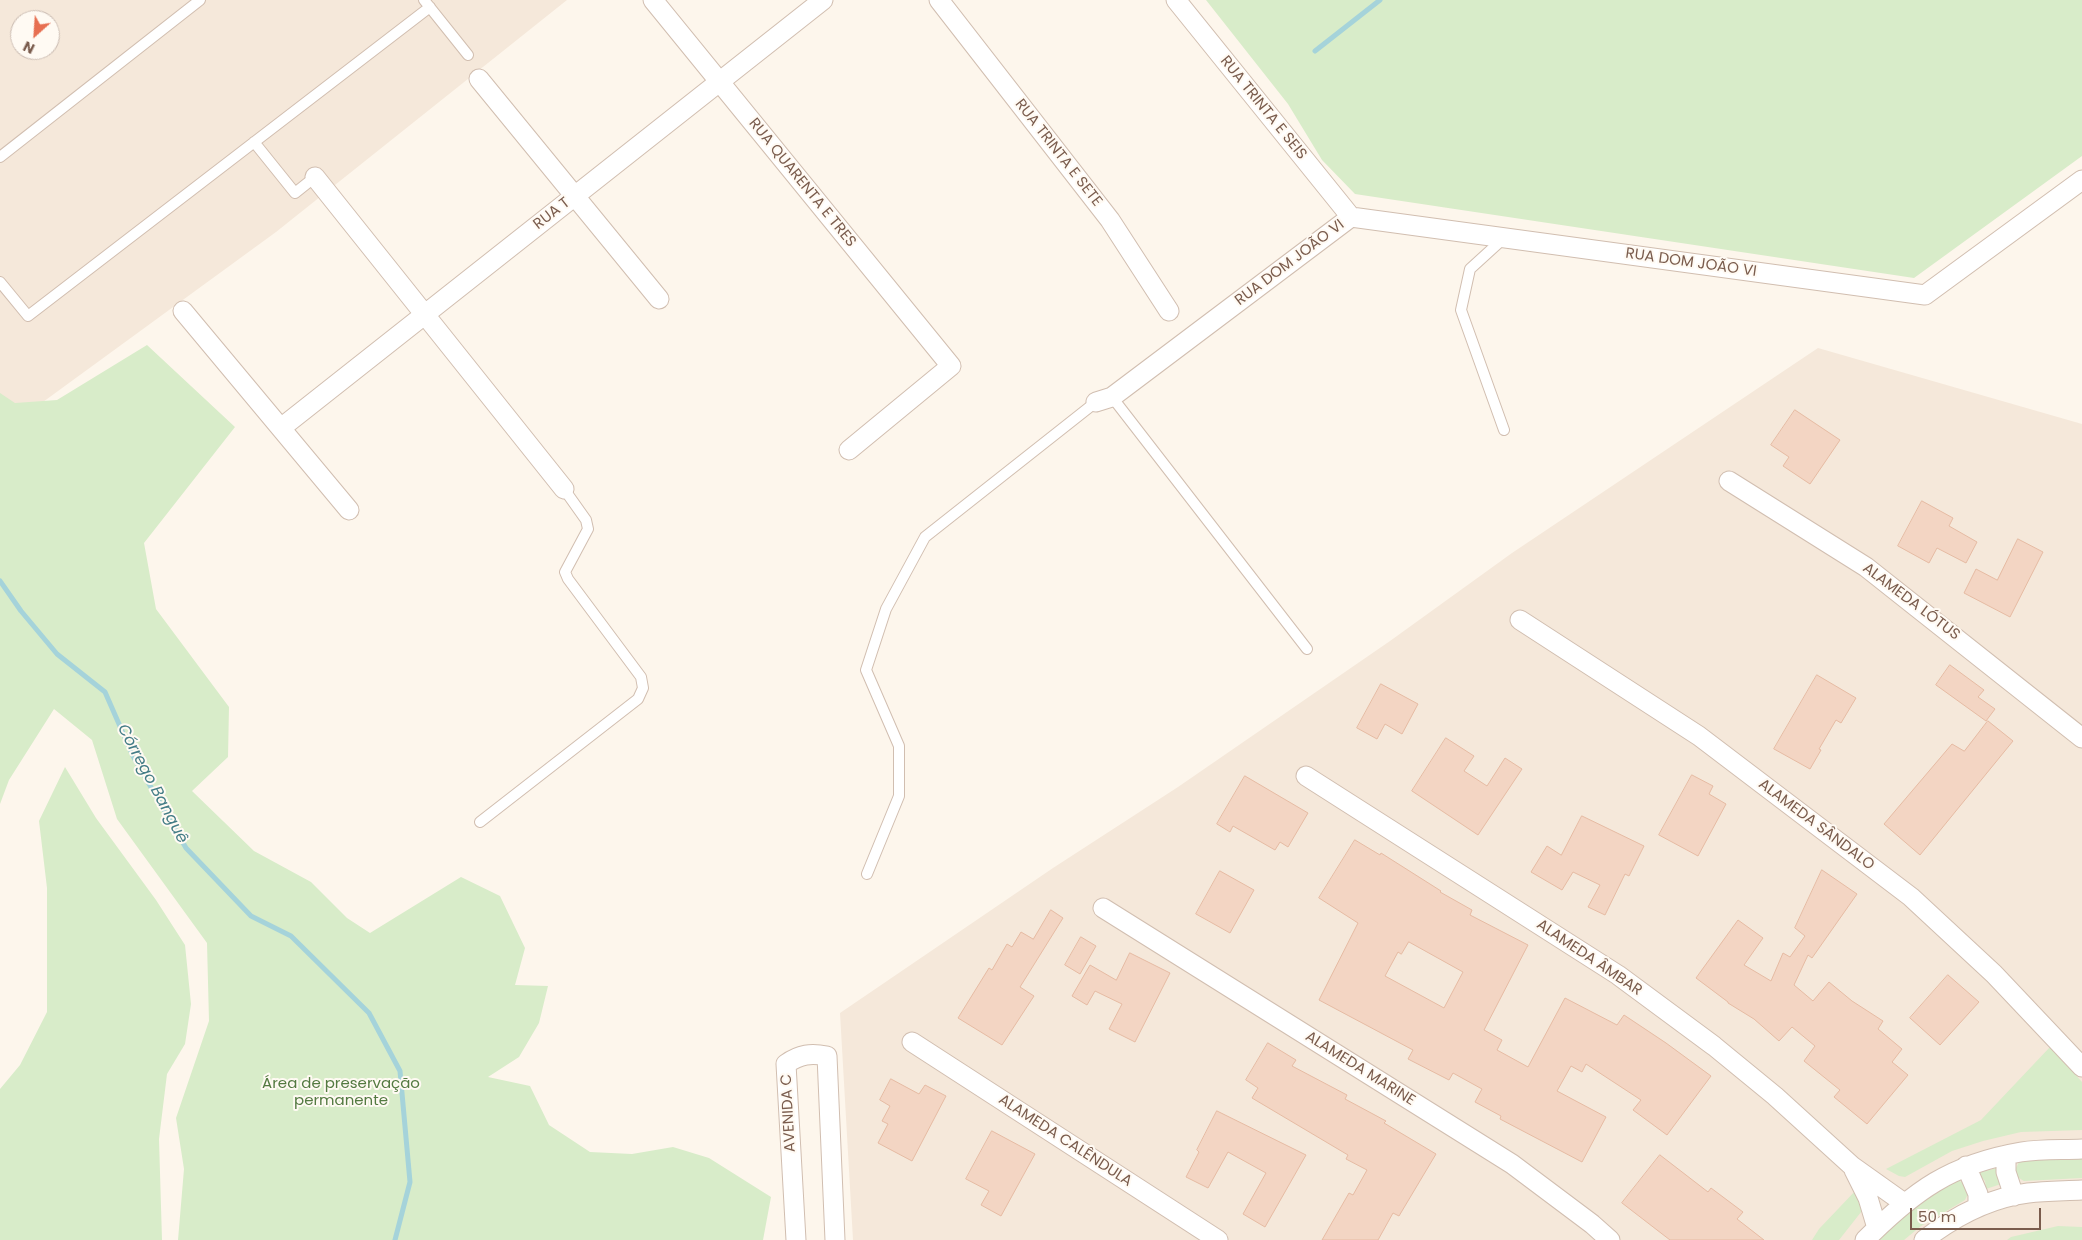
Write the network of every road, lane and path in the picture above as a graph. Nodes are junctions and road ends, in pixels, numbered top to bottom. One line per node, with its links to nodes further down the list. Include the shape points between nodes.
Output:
1 (200, 0): 11 (lane)
2 (653, 0): 9 (street, RUA QUARENTA E TRES)
3 (824, 0): 9 (street, RUA T)
4 (939, 0): 20 (street, RUA TRINTA E SETE, via 1110,220)
5 (1176, 0): 15 (street, RUA TRINTA E SEIS)
6 (427, 3): 7 (lane); 10 (lane)
7 (468, 55)
8 (479, 79): 14 (street)
9 (720, 82): 14 (street, RUA T); 25 (street, RUA QUARENTA E TRES, via 951,366)
10 (254, 142): 12 (lane, via 295,193); 17 (lane, via 28,316)
11 (0, 157)
12 (315, 177): 21 (street)
13 (2082, 180): 16 (street, RUA DOM JOÃO VI, via 1925,295)
14 (575, 196): 18 (street); 21 (street, RUA T)
15 (1351, 217): 16 (street, RUA DOM JOÃO VI); 22 (street, RUA DOM JOÃO VI)
16 (1505, 238): 24 (lane, via 1470,269 1461,310)
17 (0, 282)
18 (659, 299)
19 (183, 311): 23 (street)
20 (1169, 311)
21 (424, 316): 23 (street, RUA T); 27 (street)
22 (1104, 399): 30 (lane); 34 (lane, RUA DOM JOÃO VI, via 924,536 886,609 866,670 899,746 899,796)
23 (281, 428): 28 (street)
24 (1504, 430)
25 (849, 450)
26 (1728, 481): 31 (street, ALAMEDA LÓTUS, via 1866,567)
27 (564, 489): 33 (lane, via 586,520 588,529 565,572 568,580 641,677 643,688 638,699)
28 (349, 510)
29 (1520, 620): 37 (street, ALAMEDA SÂNDALO, via 1699,736 1911,897 1994,974)
30 (1307, 649)
31 (2082, 738)
32 (1306, 776): 40 (street, ALAMEDA ÂMBAR, via 1618,975 1714,1046)
33 (480, 822)
34 (867, 874)
35 (1103, 908): 50 (street, ALAMEDA MARINE, via 1512,1164)
36 (912, 1042): 49 (street, ALAMEDA CALÊNDULA)
37 (2082, 1067)
38 (2082, 1149): 39 (street)
39 (2006, 1155): 41 (street); 43 (street, via 2006,1172)
40 (1852, 1166): 44 (street, ALAMEDA ÂMBAR); 46 (street, ALAMEDA ÂMBAR, via 1868,1198)
41 (1966, 1166): 44 (street, via 1944,1176); 45 (street, via 1978,1194)
42 (2082, 1190): 43 (street)
43 (2014, 1196): 45 (street)
44 (1904, 1203): 46 (street)
45 (1978, 1206): 51 (street, via 1946,1223)
46 (1871, 1234)
47 (796, 1240): 48 (street, AVENIDA C, via 786,1064 805,1054 816,1054 827,1056)
48 (835, 1240)
49 (1218, 1240)
50 (1610, 1240)
51 (1924, 1240)

